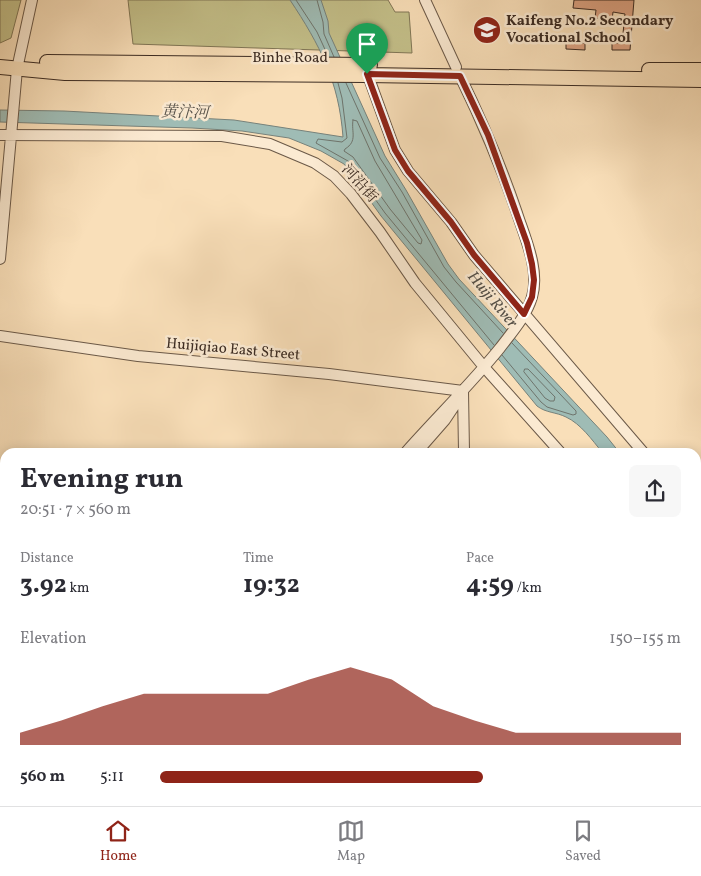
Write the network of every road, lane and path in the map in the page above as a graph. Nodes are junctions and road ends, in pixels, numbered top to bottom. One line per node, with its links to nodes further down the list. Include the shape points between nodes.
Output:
1 (32, 0): 4 (street)
2 (425, 0): 8 (street)
3 (0, 58): 4 (main road, Binhe Road)
4 (17, 64): 5 (main road, Binhe Road); 6 (main road, Binhe Road); 10 (street)
5 (0, 67)
6 (359, 70): 8 (main road, Binhe Road); 13 (street, via 395,150 408,171)
7 (701, 70): 8 (main road, Binhe Road)
8 (458, 72): 9 (main road, Binhe Road); 13 (street, via 488,135 529,250 534,287)
9 (701, 80)
10 (7, 134): 11 (street); 15 (street, 河沿街, via 222,136 270,144 315,163 334,176 351,194 415,283)
11 (5, 147): 12 (street)
12 (0, 259)
13 (524, 314): 15 (street); 21 (street)
14 (0, 336): 16 (street, Huijiqiao East Street, via 138,356 329,374)
15 (486, 365): 16 (street); 20 (street, 河沿街)
16 (463, 391): 17 (street); 18 (street, via 446,420); 19 (street)
17 (410, 448)
18 (421, 448)
19 (464, 448)
20 (557, 448)
21 (640, 448)

